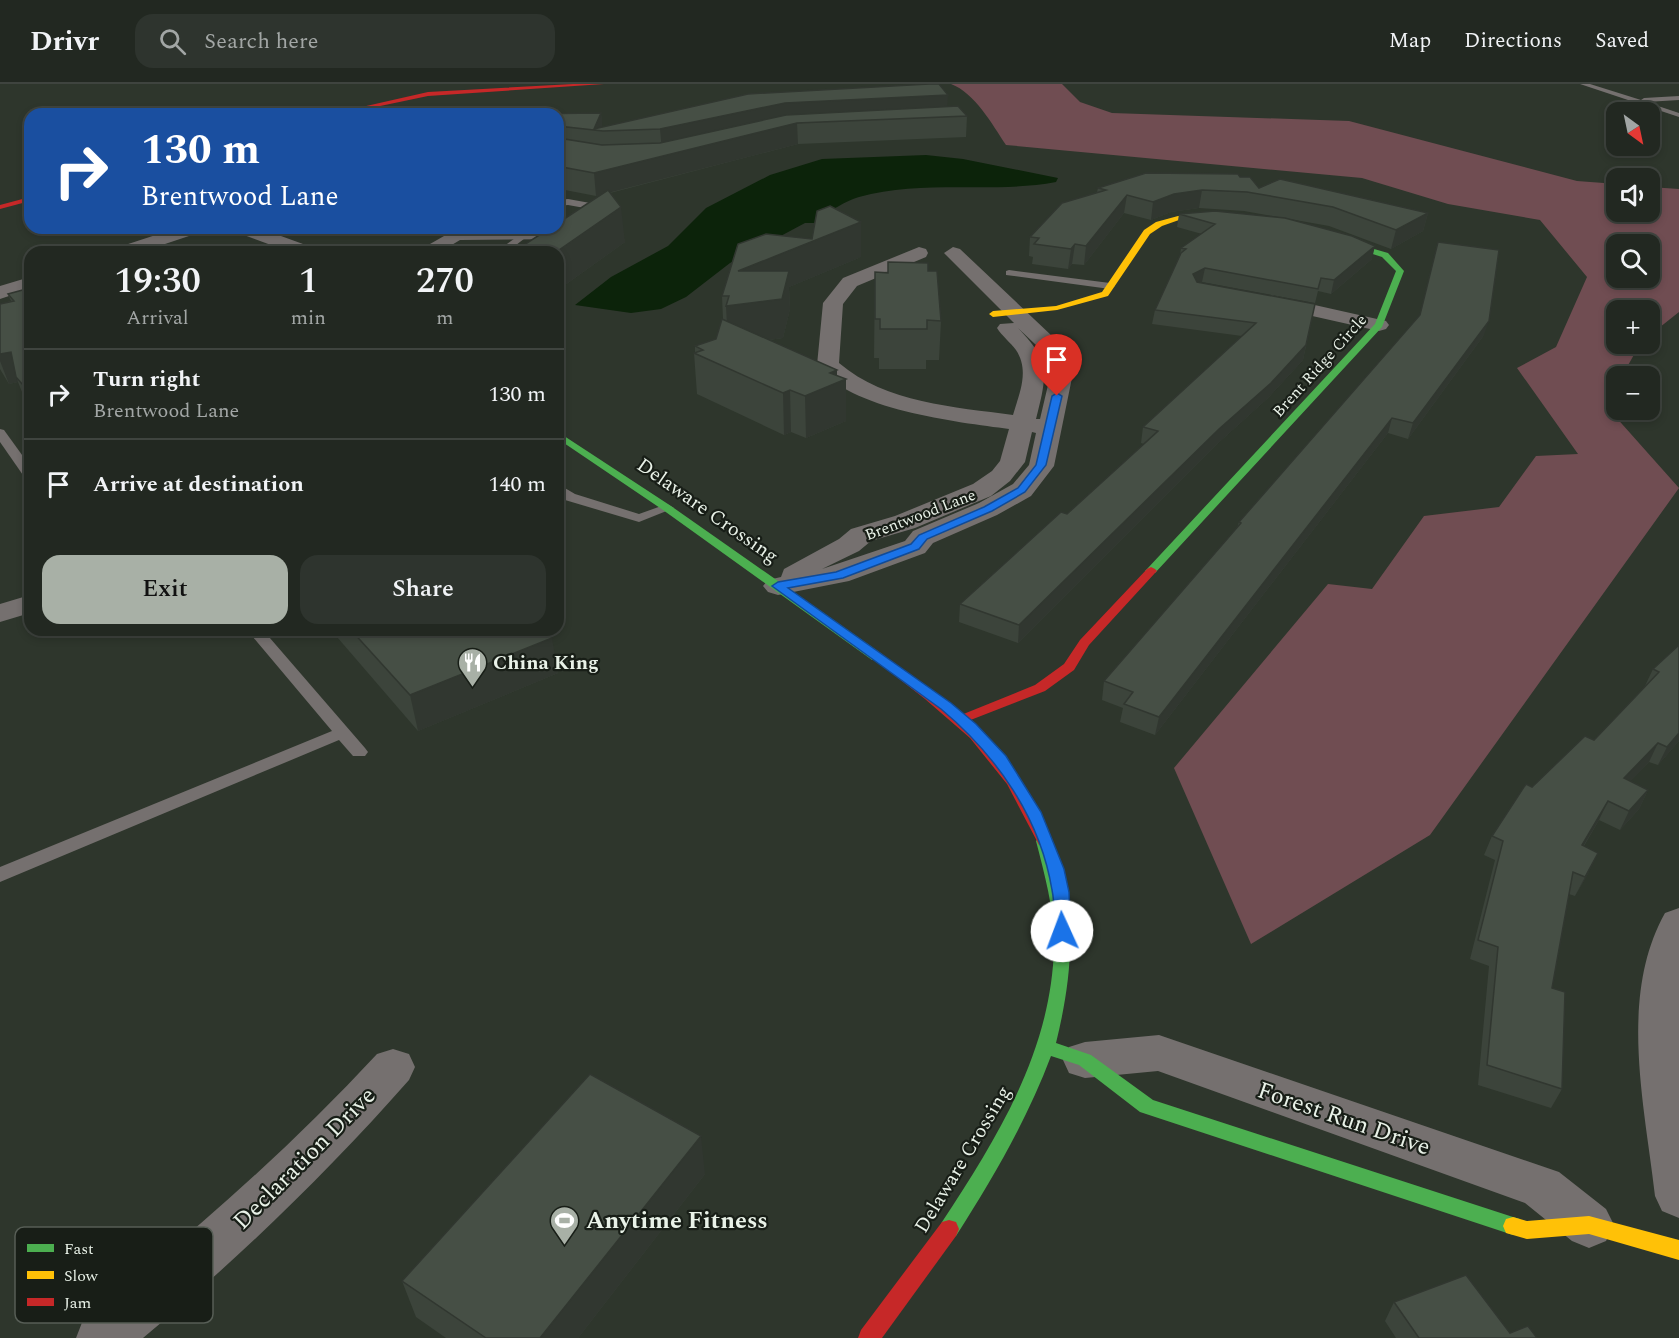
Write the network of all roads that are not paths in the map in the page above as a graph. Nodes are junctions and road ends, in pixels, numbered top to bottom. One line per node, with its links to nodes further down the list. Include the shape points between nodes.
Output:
1 (601, 84): 5 (street, via 428,94)
2 (1582, 84): 6 (lane)
3 (1593, 84): 4 (lane, via 1643,100)
4 (1679, 98)
5 (362, 108)
6 (1679, 115)
7 (24, 201): 9 (street)
8 (564, 202): 11 (lane, via 611,210)
9 (0, 207)
10 (1238, 217): 27 (street, via 1196,216 1159,224 1147,232)
11 (595, 220)
12 (568, 229): 24 (lane)
13 (177, 234): 20 (street)
14 (258, 234): 21 (street)
15 (454, 234): 22 (street)
16 (502, 234): 19 (street)
17 (532, 234): 19 (street)
18 (1316, 234): 31 (street, Brent Ridge Circle, via 1368,248 1394,262 1400,271)
19 (525, 235): 23 (lane)
20 (141, 246)
21 (291, 246)
22 (437, 246)
23 (509, 246)
24 (556, 246)
25 (1009, 273): 27 (lane)
26 (24, 285): 28 (street)
27 (1110, 286): 30 (street, via 1105,294 1087,301)
28 (0, 293)
29 (1256, 298): 31 (street)
30 (1004, 313): 32 (street, Brentwood Lane, via 1034,364 1034,382); 32 (street, Brentwood Lane, via 937,247 850,282 833,303 828,365 850,384 888,398 945,413); 33 (street, Brentwood Lane, via 1050,348 1063,368)
31 (1379, 325): 46 (street, Brent Ridge Circle, via 1084,643 1069,668 1040,688)
32 (1023, 425): 33 (street); 39 (street, Brentwood Lane, via 1012,462 1001,477)
33 (1050, 427): 39 (street, Brentwood Lane, via 1041,465 1022,490 988,509)
34 (0, 433): 36 (lane)
35 (564, 439): 38 (street, Delaware Crossing)
36 (24, 467)
37 (564, 492): 38 (lane, via 639,518)
38 (667, 508): 42 (street, Delaware Crossing)
39 (914, 529): 40 (street, Brentwood Lane, via 861,535); 41 (street, Brentwood Lane, via 915,547)
40 (849, 545): 41 (lane); 42 (street, Brentwood Lane)
41 (871, 563): 42 (street, Brentwood Lane, via 839,575)
42 (778, 586): 46 (street, Delaware Crossing)
43 (24, 606): 44 (street)
44 (0, 613)
45 (260, 636): 47 (lane)
46 (962, 719): 51 (street, Delaware Crossing, via 1000,759 1033,812 1056,869 1061,892 1064,970 1057,1015)
47 (343, 732): 48 (lane); 49 (lane)
48 (359, 752)
49 (0, 875)
50 (1679, 923): 53 (street, via 1670,943 1662,1000 1664,1063)
51 (1066, 1053): 54 (street, Forest Run Drive, via 1159,1053 1542,1187); 59 (street, Delaware Crossing, via 1019,1114 947,1233)
52 (393, 1067): 55 (street, Declaration Drive, via 346,1121)
53 (1679, 1196)
54 (1589, 1225): 56 (street, Forest Run Drive)
55 (213, 1246)
56 (1679, 1250)
57 (121, 1323): 58 (street, Declaration Drive)
58 (102, 1338)
59 (868, 1338)

